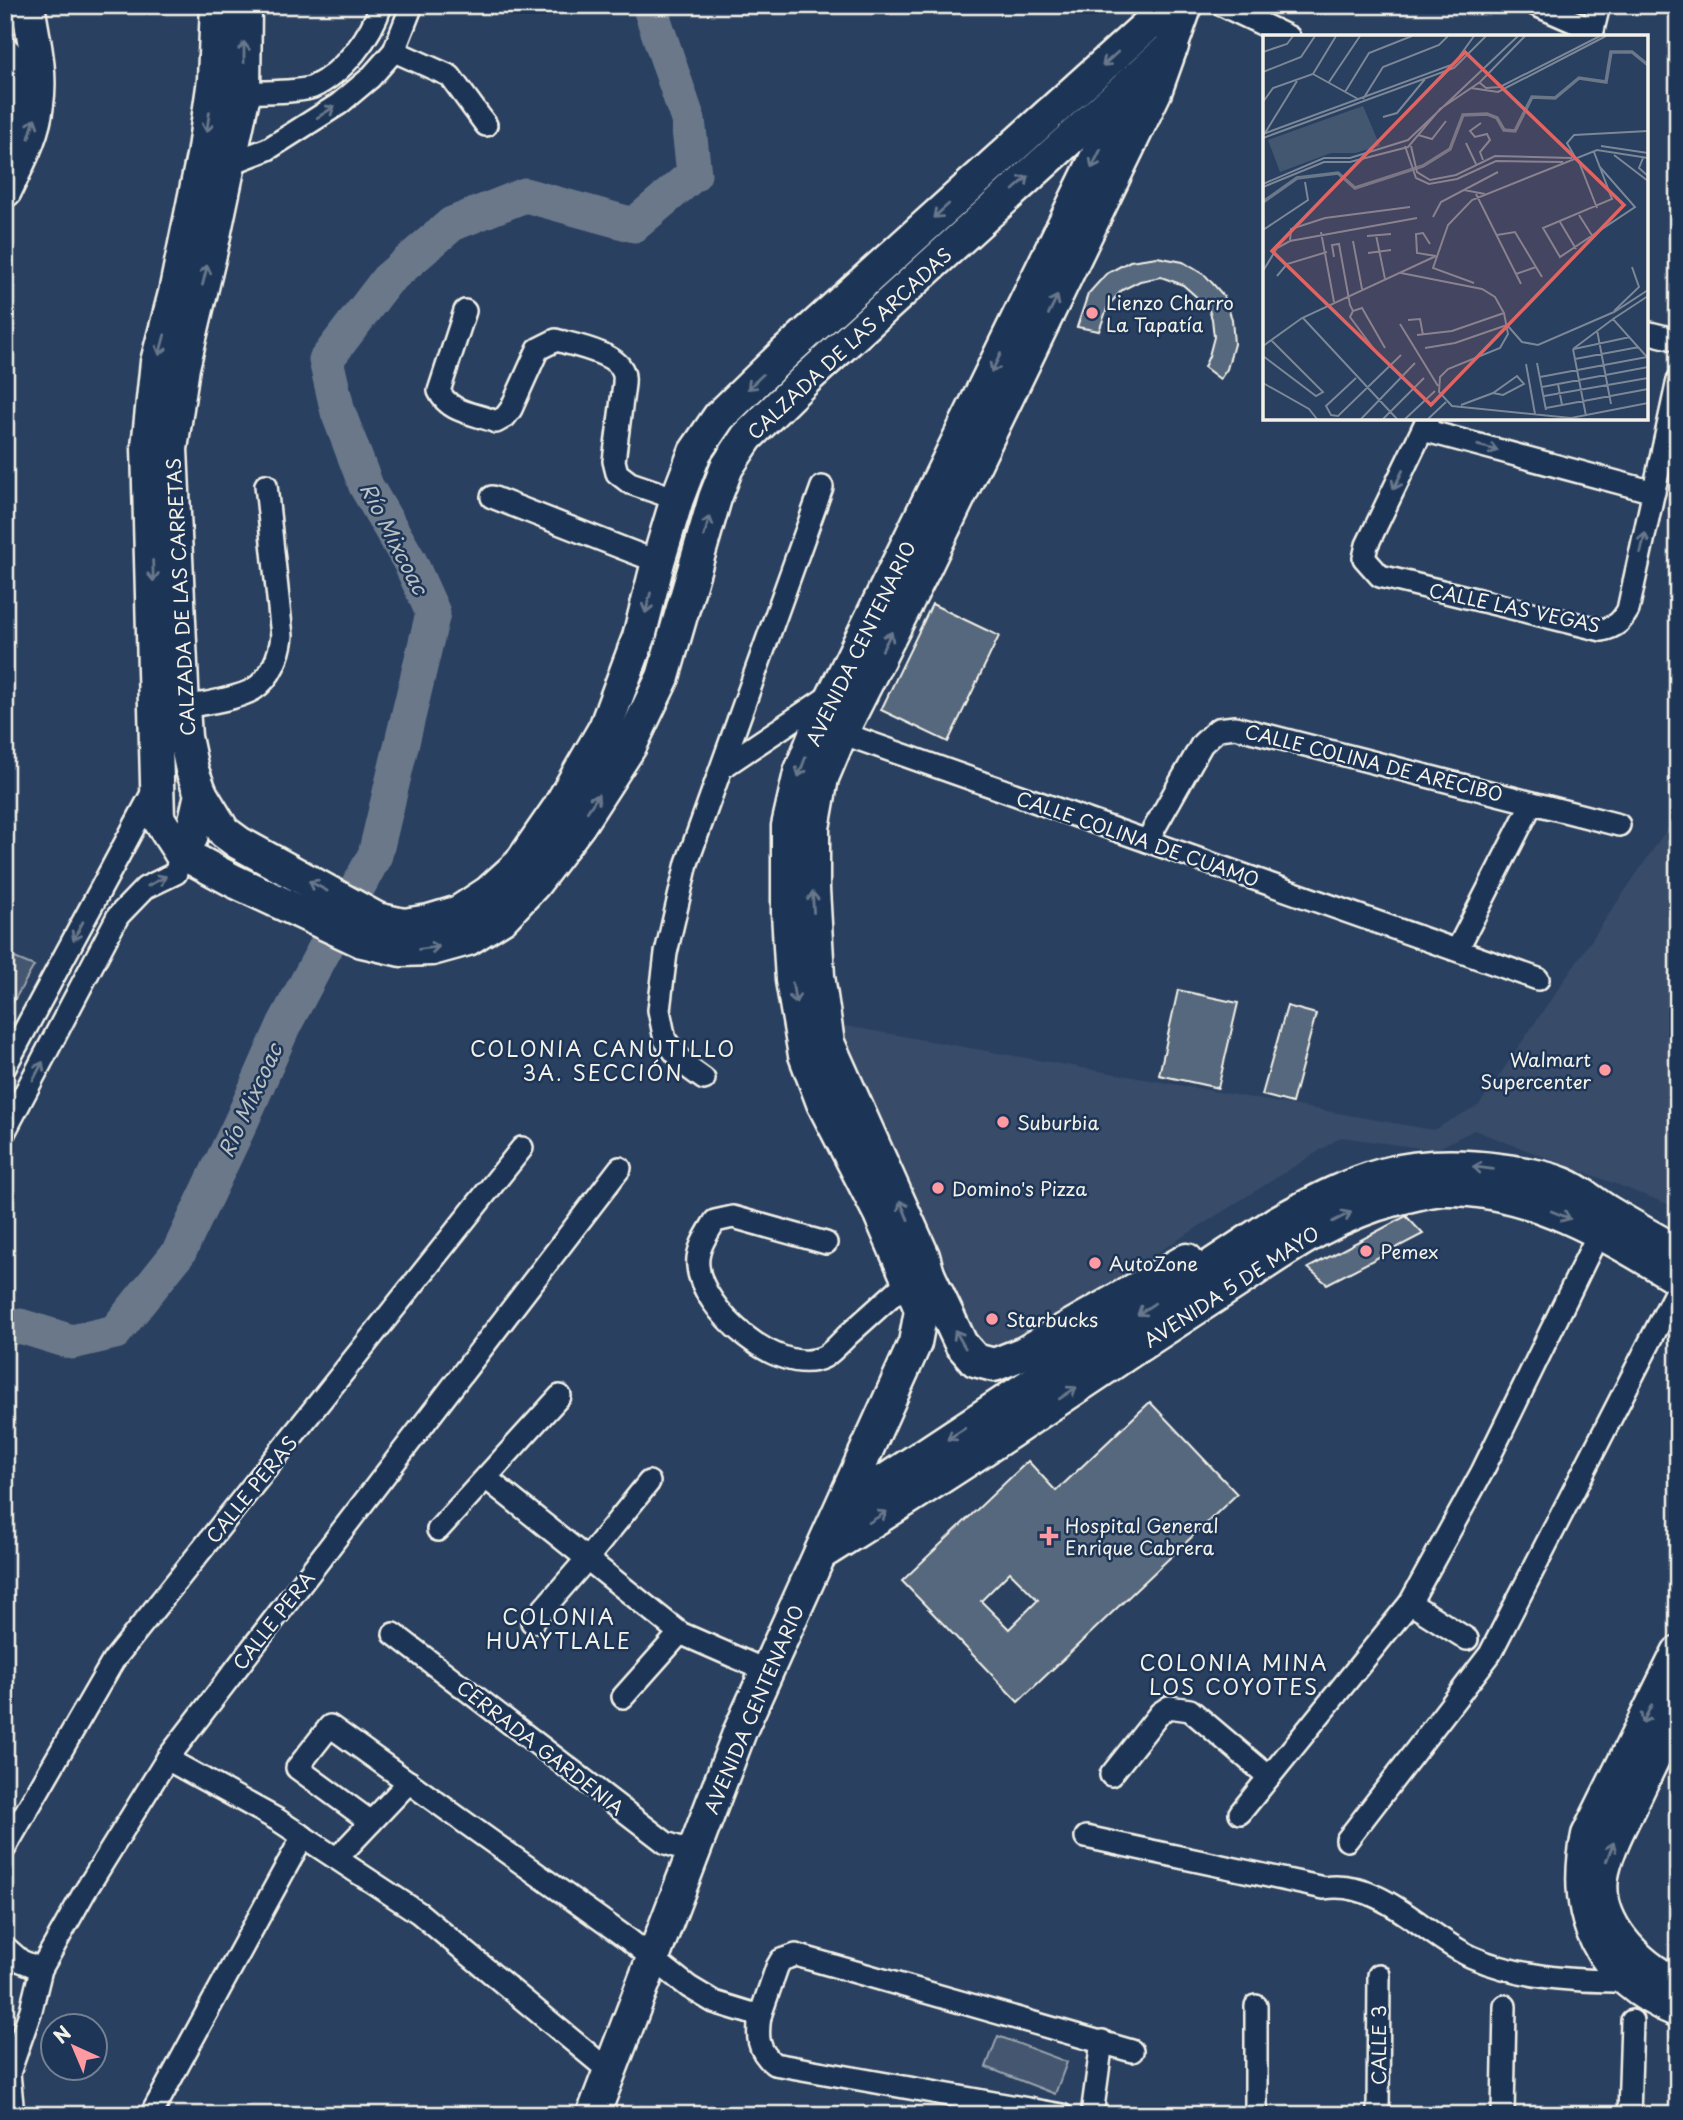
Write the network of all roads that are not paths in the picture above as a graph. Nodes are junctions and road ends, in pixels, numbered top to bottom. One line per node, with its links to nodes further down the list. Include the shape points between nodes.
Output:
1 (28, 5): 21 (main road, one-way to 1, via 25,148 37,104)
2 (217, 5): 16 (main road, CALZADA DE LAS CARRETAS)
3 (245, 5): 17 (main road, CALZADA DE LAS CARRETAS, one-way to 3)
4 (381, 5): 17 (street, via 365,37 343,65 311,88)
5 (412, 5): 13 (street)
6 (1222, 5): 11 (street)
7 (1536, 5): 10 (street)
8 (1599, 5): 10 (street)
9 (1170, 10): 12 (main road, AVENIDA CENTENARIO); 15 (main road, AVENIDA CENTENARIO); 25 (main road, CALZADA DE LAS ARCADAS, one-way to 25)
10 (1592, 34)
11 (1285, 35)
12 (1172, 46): 15 (main road, CALZADA DE LAS ARCADAS); 35 (main road, AVENIDA CENTENARIO, one-way to 12, via 1155,92)
13 (394, 51): 18 (street, via 450,76); 20 (street, one-way to 13, via 268,149 339,104)
14 (5, 54): 19 (main road, via 13,103)
15 (1136, 78): 26 (main road, CALZADA DE LAS ARCADAS, one-way to 15); 36 (main road, AVENIDA CENTENARIO, one-way to 36)
16 (214, 80): 17 (street, via 228,92); 20 (main road, CALZADA DE LAS CARRETAS, one-way to 20)
17 (244, 93): 20 (main road, CALZADA DE LAS CARRETAS)
18 (486, 125)
19 (5, 133)
20 (214, 167): 37 (main road, CALZADA DE LAS CARRETAS, one-way to 20, via 171,449 183,367 211,250); 40 (main road, CALZADA DE LAS CARRETAS, one-way to 40, via 157,362 148,447)
21 (5, 191)
22 (465, 311): 33 (street, via 439,391 450,407 496,422 505,417 538,349 556,340 606,356 623,371 614,461 617,473 630,483)
23 (1648, 332): 24 (street)
24 (1678, 340)
25 (784, 354): 26 (main road); 33 (main road, CALZADA DE LAS ARCADAS, one-way to 33, via 719,416 695,453)
26 (806, 379): 46 (main road, CALZADA DE LAS ARCADAS, one-way to 26, via 401,950 432,949 468,939 503,917 534,884 630,746 663,677 727,467 747,437)
27 (1678, 380): 31 (street, CALLE LAS VEGAS)
28 (1425, 424): 31 (street, one-way to 31); 31 (street, CALLE LAS VEGAS, one-way to 31, via 1367,545 1364,558 1380,576 1602,630 1611,628 1628,610)
29 (266, 485): 37 (street, via 281,653 254,689)
30 (822, 487): 39 (street)
31 (1654, 492)
32 (492, 497): 34 (street)
33 (677, 499): 34 (main road, CALZADA DE LAS ARCADAS)
34 (658, 562): 46 (main road, CALZADA DE LAS ARCADAS, one-way to 46, via 639,637 605,728 520,864 459,912)
35 (869, 676): 36 (street); 38 (main road, AVENIDA CENTENARIO)
36 (835, 692): 38 (main road, AVENIDA CENTENARIO); 39 (street)
37 (183, 707): 41 (main road, CALZADA DE LAS CARRETAS, via 185,737)
38 (830, 729): 44 (street, CALLE COLINA DE CUAMO); 60 (main road, AVENIDA CENTENARIO, via 800,773 788,826 792,980 805,1055 822,1103)
39 (723, 767): 50 (street, via 687,863 666,953 659,1010 665,1040 686,1066)
40 (157, 785): 45 (main road, CALZADA DE LAS ARCADAS, via 158,818); 49 (street, CALZADA DE LAS CARRETAS, one-way to 49)
41 (201, 794): 45 (main road, via 191,838); 46 (main road, CALZADA DE LAS ARCADAS, one-way to 41, via 224,832)
42 (1532, 803): 43 (street, CALLE COLINA DE ARECIBO); 44 (street, CALLE COLINA DE ARECIBO, via 1236,727 1219,729 1202,744); 47 (street)
43 (1619, 825)
44 (1147, 841): 47 (street, CALLE COLINA DE CUAMO)
45 (180, 852): 46 (main road, CALZADA DE LAS ARCADAS, via 234,881); 51 (street, one-way to 45, via 118,916 145,888 176,873)
46 (370, 930)
47 (1457, 950): 48 (street, CALLE COLINA DE CUAMO)
48 (1538, 979)
49 (5, 1067)
50 (704, 1079)
51 (5, 1131)
52 (522, 1148): 87 (street, CALLE PERAS, via 113,1661)
53 (620, 1168): 78 (street, CALLE PERA)
54 (1425, 1179): 55 (main road, AVENIDA 5 DE MAYO, via 1396,1171 1354,1184); 56 (main road, AVENIDA 5 DE MAYO, via 1446,1189 1494,1193); 67 (main road, AVENIDA 5 DE MAYO, one-way to 54, via 1331,1223)
55 (1276, 1223): 60 (main road, one-way to 60, via 1217,1245 1024,1353 994,1365 975,1360); 65 (main road, AVENIDA 5 DE MAYO, one-way to 65)
56 (1604, 1223): 58 (main road, AVENIDA 5 DE MAYO); 59 (main road, AVENIDA 5 DE MAYO); 69 (street, via 1482,1472)
57 (826, 1243): 60 (street, via 733,1217 715,1221 702,1242 697,1265 709,1297 741,1333 775,1355 804,1362 824,1356)
58 (1678, 1252)
59 (1678, 1278)
60 (919, 1287): 65 (main road, AVENIDA CENTENARIO, via 915,1343)
61 (1678, 1287): 86 (street, via 1490,1654)
62 (559, 1396): 63 (street)
63 (486, 1478): 66 (street); 68 (street)
64 (649, 1482): 68 (street)
65 (841, 1510): 67 (main road, AVENIDA CENTENARIO)
66 (438, 1530)
67 (820, 1553): 75 (main road, AVENIDA CENTENARIO)
68 (586, 1560): 70 (street); 71 (street)
69 (1410, 1603): 73 (street); 80 (street)
70 (532, 1622)
71 (680, 1633): 75 (street); 76 (street)
72 (394, 1634): 88 (street, CERRADA GARDENIA, via 666,1843)
73 (1467, 1639)
74 (1677, 1655): 94 (main road, one-way to 94, via 1588,1835 1583,1861 1584,1904 1591,1929)
75 (767, 1671): 88 (main road, AVENIDA CENTENARIO)
76 (624, 1697)
77 (1678, 1708): 95 (main road, one-way to 77, via 1638,1959 1616,1933 1602,1884 1618,1830)
78 (167, 1759): 84 (street); 92 (street, CALLE PERA)
79 (1111, 1775): 80 (street, via 1168,1707 1190,1710)
80 (1269, 1777): 82 (street)
81 (409, 1782): 83 (street); 83 (street, via 330,1726 297,1769); 91 (street)
82 (1240, 1813)
83 (371, 1822): 89 (street)
84 (303, 1836): 89 (street); 105 (street)
85 (1086, 1837): 94 (street, via 1324,1888 1346,1888 1385,1900 1470,1956 1503,1968 1582,1981)
86 (1347, 1840)
87 (5, 1848)
88 (692, 1852): 91 (main road, AVENIDA CENTENARIO)
89 (338, 1857): 103 (street, via 419,1913)
90 (5, 1947): 92 (street, via 21,1962)
91 (653, 1957): 99 (street, via 714,2003); 103 (main road, AVENIDA CENTENARIO)
92 (41, 1969): 104 (street, CALLE PERA, via 9,2073)
93 (1379, 1975): 110 (street, CALLE 3)
94 (1625, 1981): 98 (main road)
95 (1678, 1985)
96 (1256, 2006): 109 (street)
97 (1505, 2007): 111 (street)
98 (1678, 2011)
99 (760, 2016): 101 (street, via 777,1967 796,1955); 107 (street, via 757,2036 765,2056 774,2064)
100 (1632, 2021): 112 (street)
101 (1102, 2041): 102 (street); 108 (street)
102 (1132, 2051)
103 (609, 2071): 106 (main road, AVENIDA CENTENARIO)
104 (13, 2115)
105 (151, 2115)
106 (593, 2115)
107 (1062, 2115)
108 (1092, 2115)
109 (1256, 2115)
110 (1378, 2115)
111 (1503, 2115)
112 (1629, 2115)

